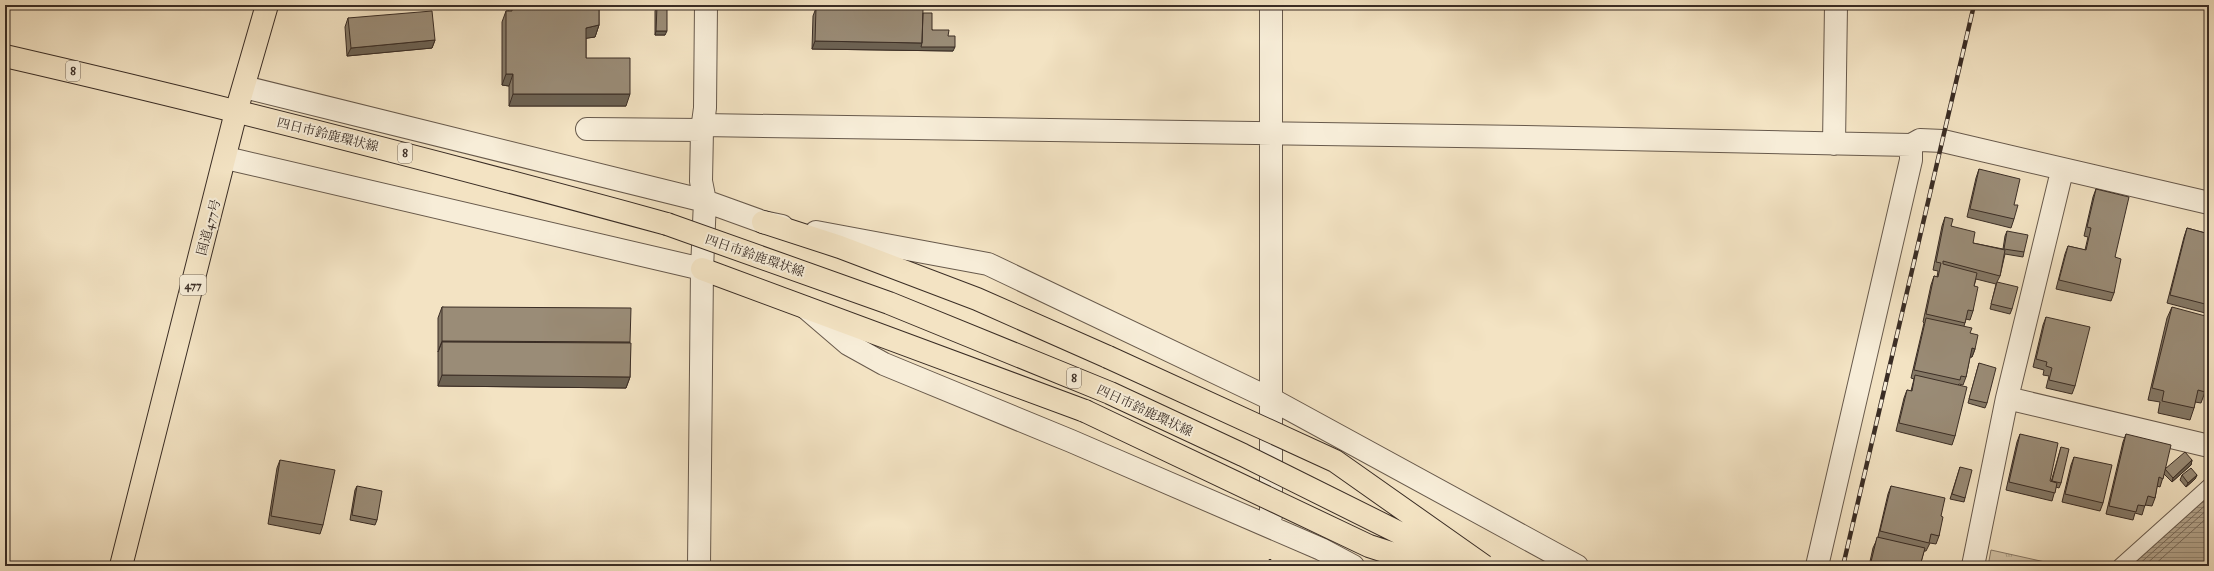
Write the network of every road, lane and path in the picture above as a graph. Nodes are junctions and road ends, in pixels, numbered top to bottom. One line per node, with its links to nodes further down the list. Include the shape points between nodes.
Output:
1 (266, 5): 6 (main road, 国道477号 / 477)
2 (706, 5): 8 (street, via 705,108)
3 (1271, 5): 10 (street)
4 (1836, 5): 11 (street)
5 (5, 56): 7 (main road, 四日市鈴鹿環状線 / 8)
6 (244, 87): 7 (main road, 国道477号 / 477); 15 (street)
7 (236, 112): 13 (main road, 国道477号 / 477); 29 (main road, 四日市鈴鹿環状線 / 8, bridge, via 425,158 667,224 889,303 1110,393 1243,455)
8 (702, 128): 9 (street); 10 (street); 15 (street, via 701,181)
9 (587, 129)
10 (1270, 133): 11 (street); 21 (street)
11 (1834, 144): 12 (street)
12 (1911, 145): 14 (street, via 1920,140 1943,141); 32 (street, via 1911,160)
13 (226, 158): 18 (street); 25 (main road, 国道477号 / 477)
14 (2062, 170): 16 (street); 20 (street)
15 (705, 201): 17 (street); 18 (street)
16 (2209, 203)
17 (763, 222): 21 (street, via 988,264); 30 (main road, bridge, via 840,247 977,299 1335,461)
18 (702, 269): 19 (main road, 8); 26 (street)
19 (806, 308): 24 (street, via 848,344 884,364 1071,441); 28 (main road, 8, bridge, via 1086,411 1369,546)
20 (2007, 398): 22 (street); 33 (street)
21 (1271, 399): 24 (street); 31 (street)
22 (2209, 446)
23 (2209, 486): 34 (lane)
24 (1271, 528): 27 (street)
25 (120, 566)
26 (700, 566)
27 (1353, 566)
28 (1431, 566)
29 (1466, 566)
30 (1484, 566)
31 (1577, 566)
32 (1817, 566)
33 (1973, 566)
34 (2120, 566)

